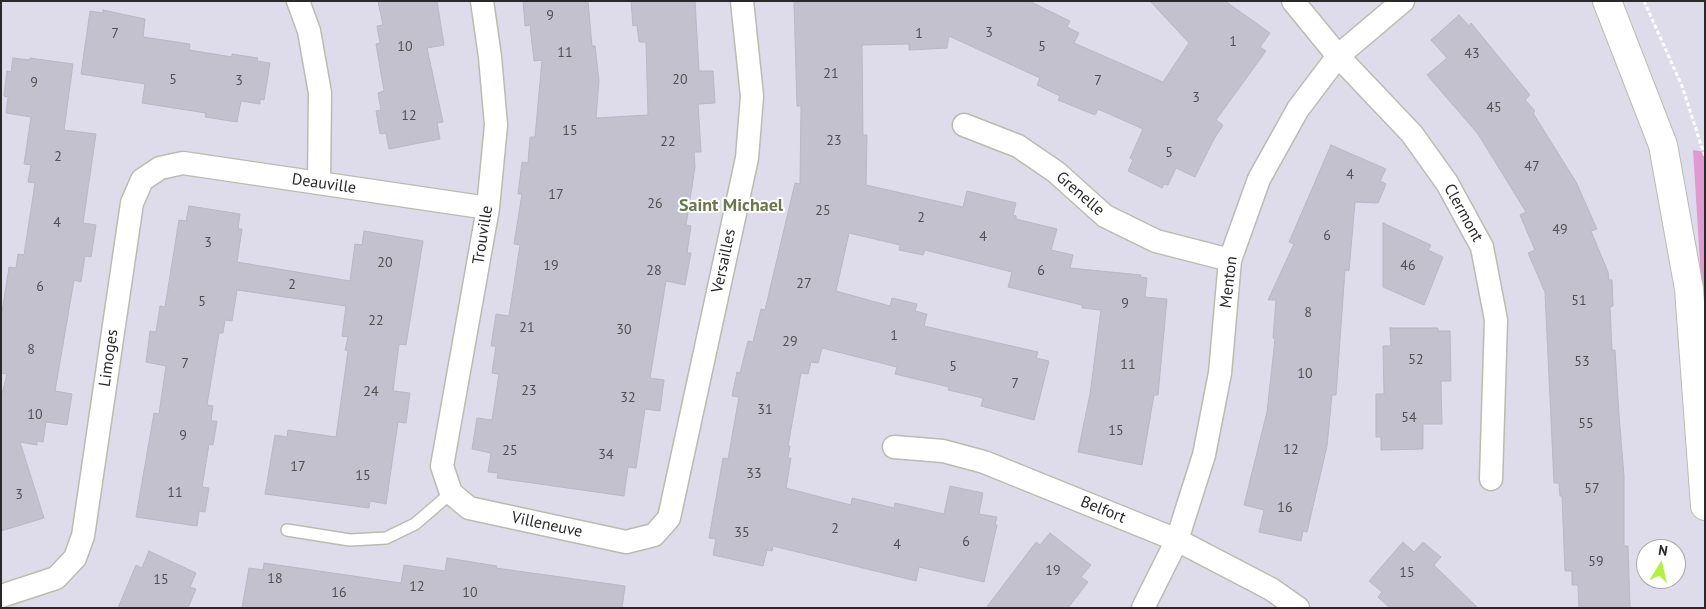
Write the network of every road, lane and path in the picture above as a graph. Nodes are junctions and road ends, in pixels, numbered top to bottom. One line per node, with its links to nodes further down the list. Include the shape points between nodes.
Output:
1 (298, 1): 12 (street, via 309,31 320,94)
2 (482, 1): 13 (street, Trouville, via 496,125)
3 (742, 1): 19 (street, Versailles, via 752,96 748,158)
4 (1293, 1): 8 (street, Clermont)
5 (1403, 1): 8 (street, Menton)
6 (1607, 1): 18 (street, via 1663,145 1689,289)
7 (1644, 1): 10 (path, via 1682,86)
8 (1338, 56): 14 (street, Menton, via 1298,109 1259,179); 16 (street, Clermont, via 1412,134 1447,183 1482,248 1496,320)
9 (964, 125): 14 (street, Grenelle, via 1018,146 1056,172 1105,216 1156,241)
10 (1705, 157)
11 (160, 168): 12 (street, Deauville, via 183,163); 22 (street, Limoges, via 142,180 132,203 83,536 75,558 56,578)
12 (319, 183): 13 (street, Deauville)
13 (488, 208): 17 (street, Trouville, via 442,466)
14 (1230, 260): 21 (street, Menton, via 1220,373 1204,455)
15 (894, 447): 21 (street, Belfort, via 943,451 984,462)
16 (1491, 479)
17 (451, 493): 19 (street, Villeneuve, via 469,508 626,542 654,535); 20 (lane, via 415,524 386,538 350,540)
18 (1705, 506)
19 (669, 518)
20 (287, 530)
21 (1177, 540): 23 (street, Menton); 24 (street, Belfort)
22 (1, 596)
23 (1143, 608)
24 (1298, 608)

